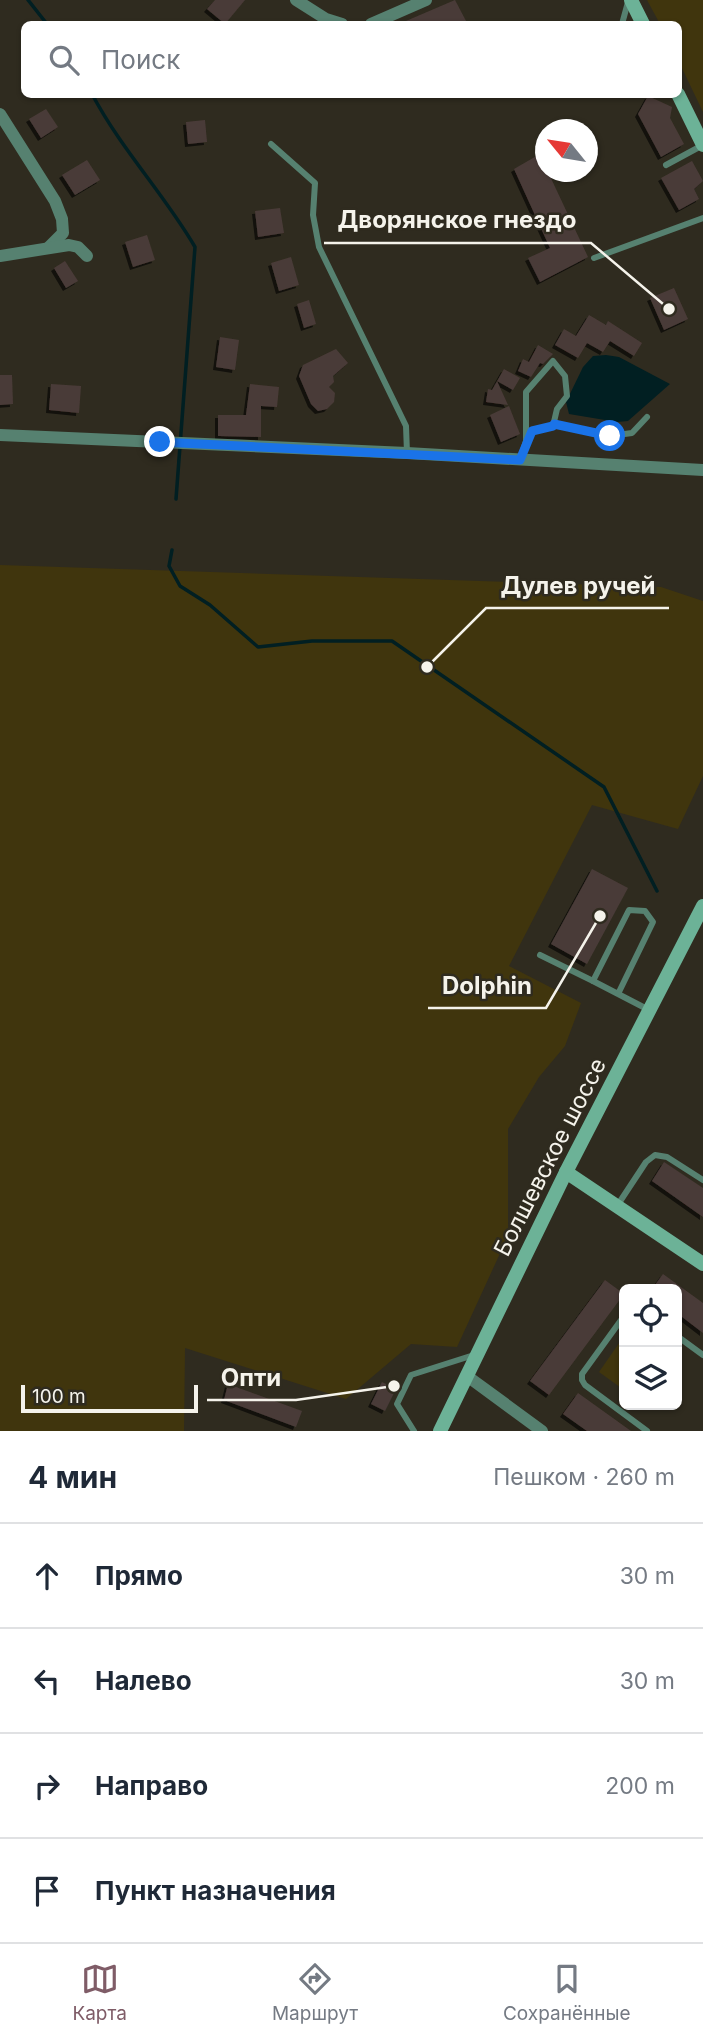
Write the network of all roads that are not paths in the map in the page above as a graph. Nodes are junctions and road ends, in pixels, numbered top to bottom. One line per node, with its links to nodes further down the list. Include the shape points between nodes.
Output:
1 (296, 0): 4 (street)
2 (426, 0): 5 (street)
3 (630, 0): 6 (lane); 7 (main road)
4 (332, 21)
5 (378, 21)
6 (623, 21)
7 (641, 21)
8 (680, 98): 11 (main road)
9 (0, 114): 14 (street, via 62,219 63,233)
10 (271, 144): 22 (lane, via 315,183 313,215 319,247 406,426)
11 (703, 145): 12 (lane)
12 (666, 165)
13 (703, 218): 17 (lane)
14 (49, 247): 15 (street); 16 (street, via 78,247)
15 (0, 256)
16 (87, 256)
17 (594, 258)
18 (647, 417): 19 (lane, via 632,433 610,436)
19 (554, 424): 21 (lane, via 532,431); 21 (lane, via 557,409 567,397 565,376 552,361 526,392)
20 (0, 435): 22 (street)
21 (526, 441): 23 (lane)
22 (407, 453): 23 (street)
23 (520, 460): 24 (street)
24 (703, 470)
25 (703, 906): 26 (main road, Болшевское шоссе)
26 (699, 922): 30 (main road, Болшевское шоссе)
27 (540, 955): 28 (lane)
28 (593, 981): 29 (lane); 29 (lane, via 629,910 645,911 653,922)
29 (618, 994): 30 (lane)
30 (649, 1010): 31 (main road, Болшевское шоссе)
31 (566, 1172): 33 (main road); 37 (main road, Болшевское шоссе)
32 (702, 1178): 33 (lane, via 656,1155 646,1162)
33 (617, 1206): 34 (main road)
34 (703, 1264)
35 (619, 1323): 43 (lane, via 582,1380)
36 (682, 1340): 38 (lane)
37 (478, 1353): 39 (main road, Болшевское шоссе); 40 (lane, via 411,1375 397,1404)
38 (703, 1355)
39 (467, 1376): 41 (main road, Болшевское шоссе); 42 (street)
40 (414, 1431)
41 (440, 1431)
42 (542, 1431)
43 (647, 1431)

